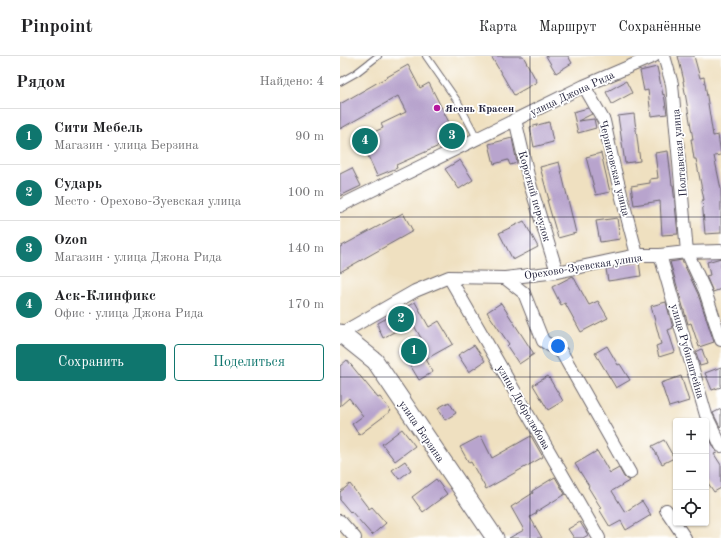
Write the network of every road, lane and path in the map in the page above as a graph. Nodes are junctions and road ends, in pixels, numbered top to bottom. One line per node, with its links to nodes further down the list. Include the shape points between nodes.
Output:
1 (378, 56): 5 (lane)
2 (426, 56): 8 (lane, via 458,102)
3 (654, 56): 6 (street, улица Джона Рида)
4 (664, 56): 11 (street, Полтавская улица, via 672,84)
5 (340, 82)
6 (584, 86): 7 (street, улица Джона Рида); 12 (street, Черниговская улица, via 604,121)
7 (515, 119): 8 (street, улица Джона Рида); 14 (street, Короткий переулок, via 530,184)
8 (477, 138): 9 (street, улица Джона Рида)
9 (340, 206)
10 (721, 251): 11 (street, Орехово-Зуевская улица)
11 (688, 252): 13 (street, Орехово-Зуевская улица); 18 (street, Полтавская улица, via 705,291)
12 (637, 255): 13 (street, Орехово-Зуевская улица); 14 (street, Орехово-Зуевская улица)
13 (660, 255): 19 (street, улица Рубинштейна, via 706,415)
14 (557, 272): 16 (street, Орехово-Зуевская улица)
15 (449, 277): 16 (street, Орехово-Зуевская улица); 17 (street, Орехово-Зуевская улица, via 414,291); 25 (street, улица Добролюбова)
16 (505, 278): 20 (street, via 524,293 543,341 562,353)
17 (340, 333): 24 (main road, улица Берзина, via 375,362)
18 (721, 340)
19 (721, 446)
20 (630, 473)
21 (666, 510): 26 (street)
22 (340, 521): 23 (street)
23 (355, 538)
24 (495, 538)
25 (599, 538)
26 (685, 538)

